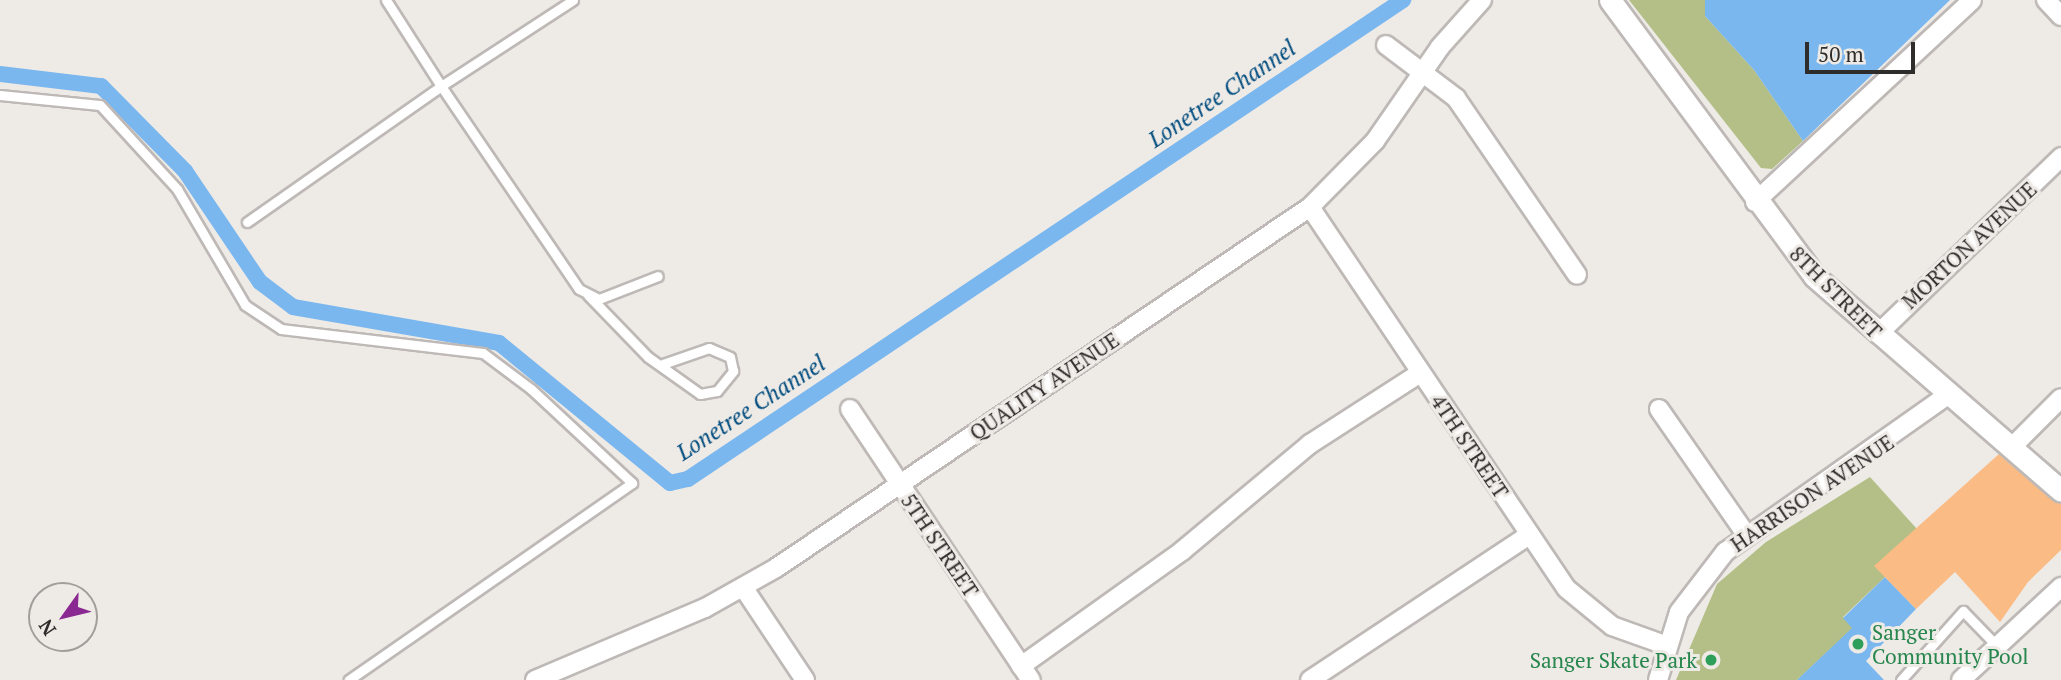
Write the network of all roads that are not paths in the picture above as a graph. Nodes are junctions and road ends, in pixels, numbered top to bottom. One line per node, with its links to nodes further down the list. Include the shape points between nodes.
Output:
1 (386, 0): 10 (lane)
2 (573, 0): 10 (lane)
3 (1482, 0): 9 (street, QUALITY AVENUE)
4 (1610, 0): 13 (street, 8TH STREET)
5 (1972, 0): 13 (street)
6 (2046, 0): 7 (street)
7 (2061, 16)
8 (1387, 45): 9 (street)
9 (1423, 72): 14 (street, QUALITY AVENUE, via 1376,141); 16 (street, via 1466,110)
10 (441, 86): 15 (lane); 18 (lane)
11 (0, 95): 36 (lane, via 100,105 177,189 245,305 281,329 483,353 531,388 632,483)
12 (2061, 157): 19 (street, MORTON AVENUE)
13 (1755, 202): 19 (street, 8TH STREET, via 1814,276)
14 (1310, 207): 21 (street, 4TH STREET); 27 (street, QUALITY AVENUE)
15 (247, 222)
16 (1577, 275)
17 (658, 276): 18 (lane, via 599,299)
18 (588, 293): 20 (lane, via 638,348)
19 (1878, 334): 22 (street, 8TH STREET)
20 (663, 364): 20 (lane, via 700,394 717,391 733,371 730,357 709,348)
21 (1420, 373): 30 (street, 4TH STREET); 35 (street, via 1310,444)
22 (1949, 394): 26 (street, 8TH STREET); 29 (street, HARRISON AVENUE, via 1925,416)
23 (2061, 398): 26 (street)
24 (850, 409): 27 (street, 5TH STREET)
25 (1659, 409): 29 (street)
26 (2012, 447): 28 (street, 8TH STREET)
27 (899, 484): 31 (street, QUALITY AVENUE); 35 (street, 5TH STREET)
28 (2061, 491)
29 (1746, 534): 33 (street, HARRISON AVENUE, via 1702,579)
30 (1530, 535): 33 (street, 4TH STREET, via 1592,614); 39 (street)
31 (744, 587): 37 (street, QUALITY AVENUE); 38 (street)
32 (2059, 590): 34 (street)
33 (1665, 645): 40 (street, HARRISON AVENUE)
34 (1997, 646): 41 (lane, via 1963,611); 42 (street)
35 (1026, 673)
36 (349, 680)
37 (535, 680)
38 (805, 680)
39 (1310, 680)
40 (1658, 680)
41 (1901, 680)
42 (1961, 680)

